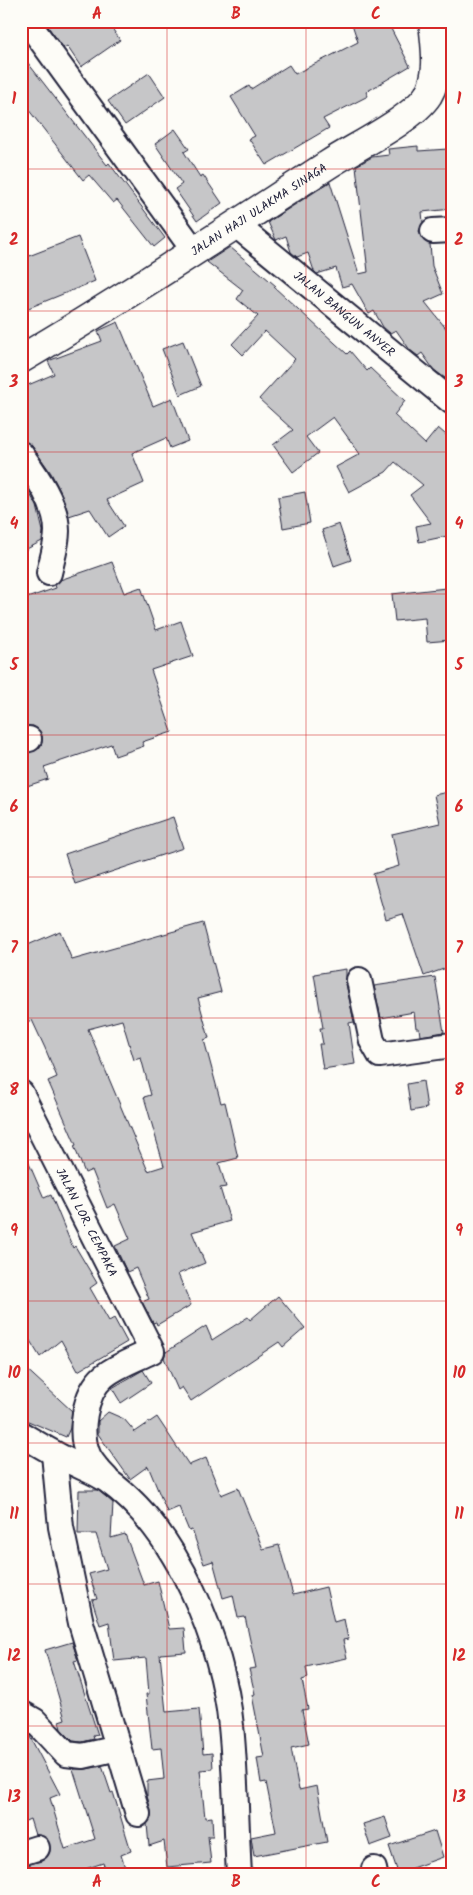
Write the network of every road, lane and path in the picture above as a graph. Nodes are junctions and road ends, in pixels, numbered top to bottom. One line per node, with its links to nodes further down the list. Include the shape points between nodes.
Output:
1 (27, 21): 4 (street)
2 (433, 21): 3 (main road, JALAN HAJI ULAKMA SINAGA, via 437,61 434,80 428,95 416,110)
3 (236, 225): 4 (main road, JALAN HAJI ULAKMA SINAGA); 6 (street, JALAN BANGUN ANYER)
4 (195, 252): 5 (main road, JALAN HAJI ULAKMA SINAGA)
5 (21, 359)
6 (452, 402)
7 (21, 454): 8 (street, via 49,500 54,516 57,531)
8 (50, 573)
9 (360, 980): 10 (street, via 372,1041 380,1054)
10 (452, 1045)
11 (21, 1093): 14 (street, JALAN LOR. CEMPAKA, via 152,1351 102,1377 90,1396 84,1418 84,1438 89,1457)
12 (21, 1434): 13 (street)
13 (54, 1454): 14 (street); 16 (street, via 61,1527 81,1624)
14 (107, 1480): 18 (street, via 134,1504 160,1536 189,1581 204,1620 221,1672 231,1725)
15 (21, 1713): 16 (street, via 35,1721 66,1754 82,1756)
16 (118, 1748): 17 (street)
17 (138, 1814)
18 (239, 1874)

